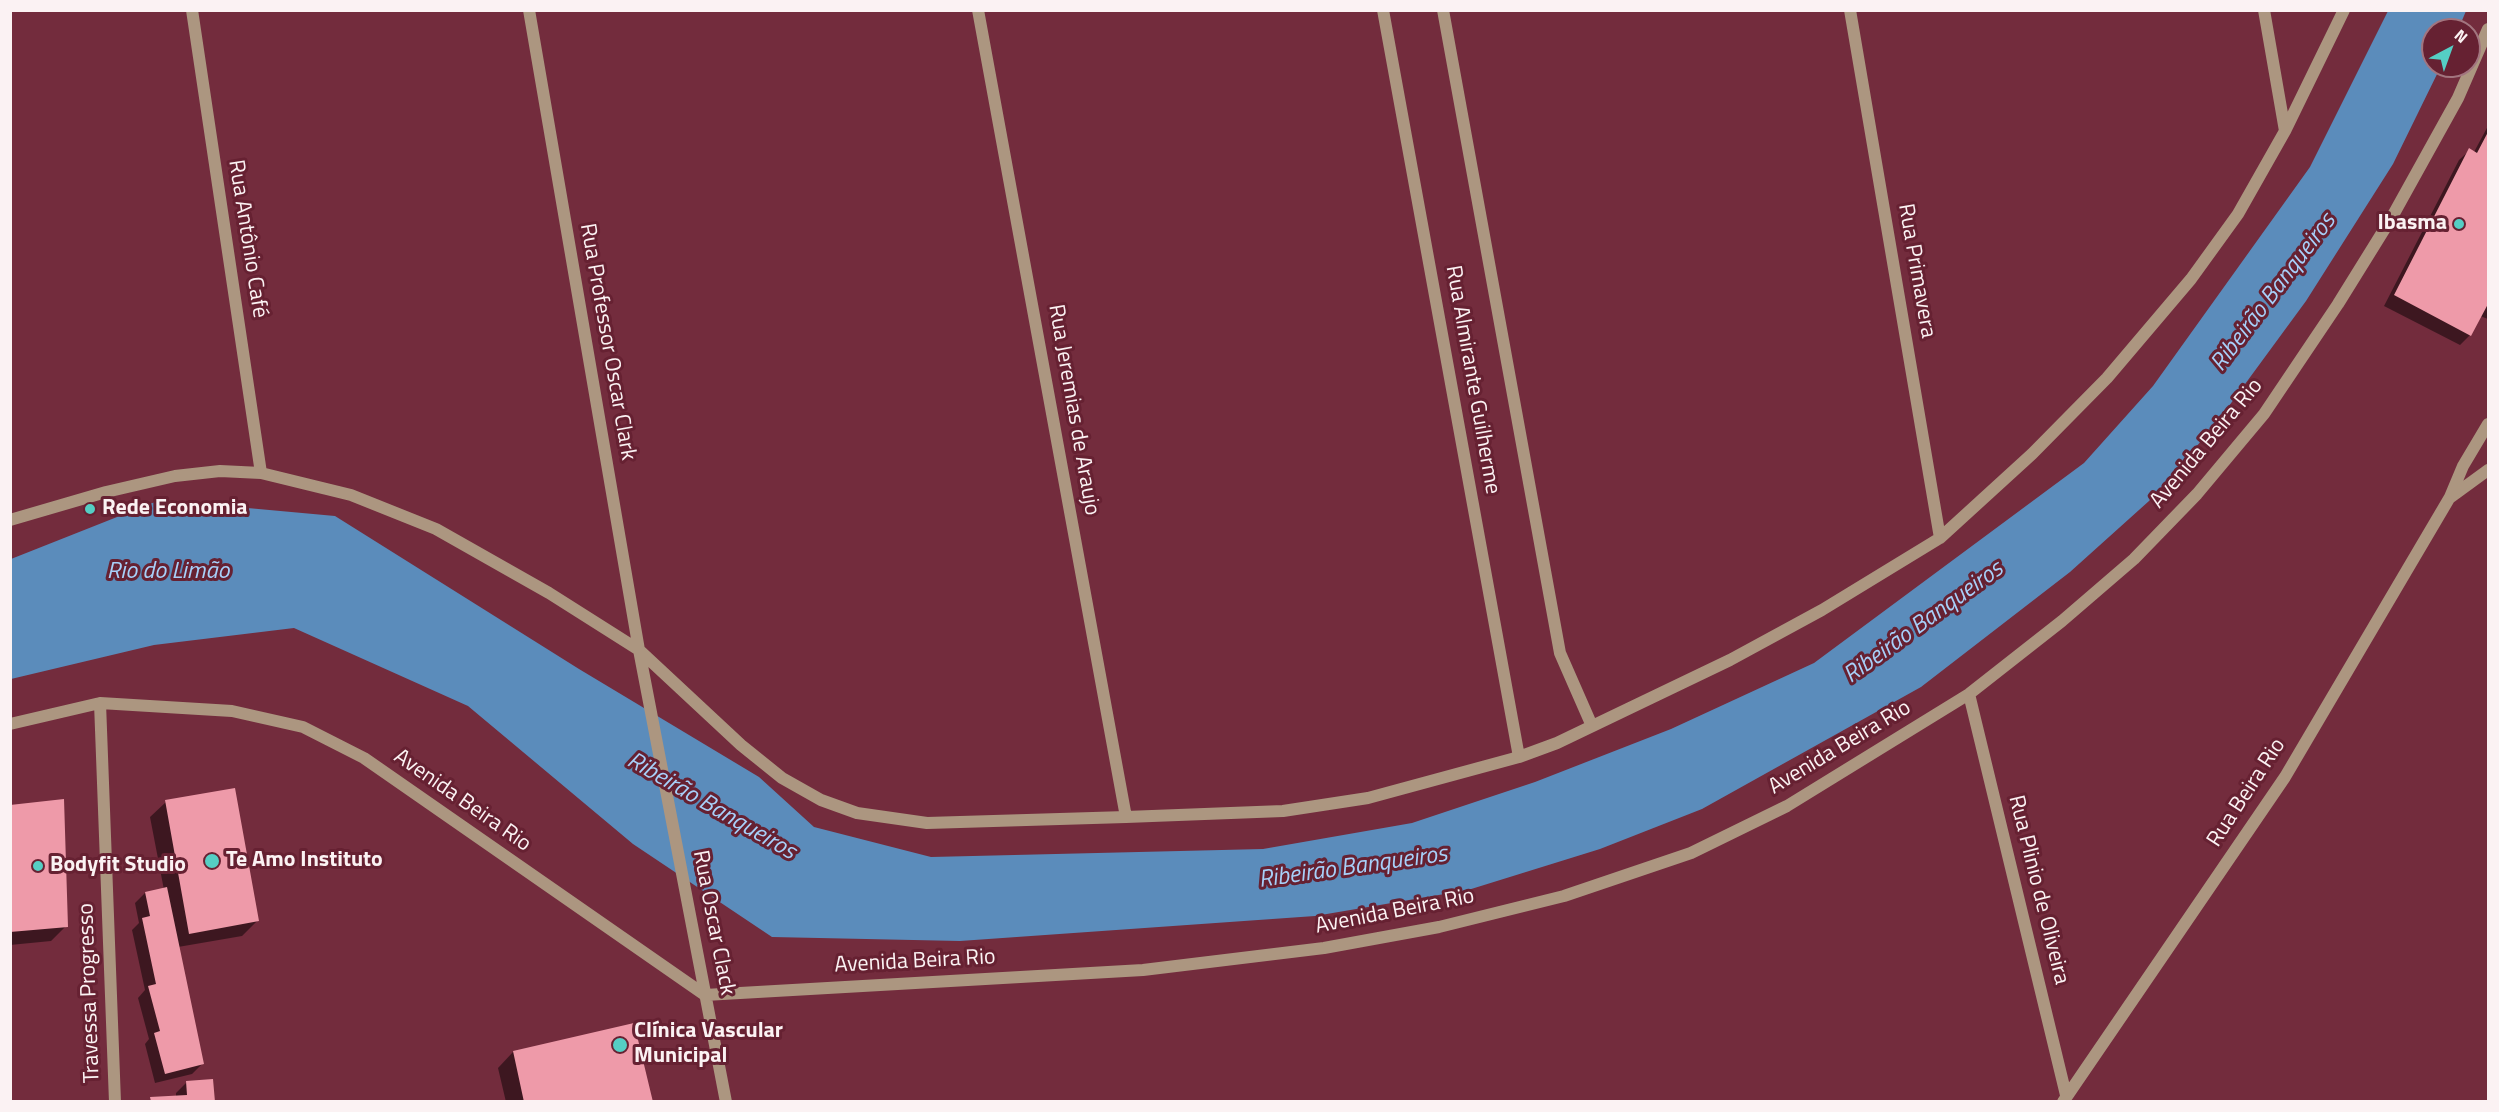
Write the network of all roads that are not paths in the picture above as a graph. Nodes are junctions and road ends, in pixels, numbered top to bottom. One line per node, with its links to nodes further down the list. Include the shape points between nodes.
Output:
1 (192, 10): 13 (street, Rua Antônio Café)
2 (529, 10): 17 (street, Rua Professor Oscar Clark)
3 (978, 10): 24 (street, Rua Jeremias de Araujo)
4 (1383, 10): 23 (street, Rua Almirante Guilherme)
5 (1443, 10): 22 (street, Rua Almirante Guilherme, via 1560,653)
6 (1850, 10): 16 (street, Rua Primavera)
7 (2264, 10): 10 (street)
8 (2344, 10): 10 (street)
9 (2488, 29): 19 (street, Avenida Beira Rio, via 2458,99 2392,217 2264,414 2197,494 2134,559)
10 (2286, 132): 16 (street, via 2238,214 2191,279 2115,369 2032,454)
11 (2488, 424): 14 (street, Rua Beira Rio)
12 (2488, 470): 14 (street, Rua Beira Rio)
13 (261, 473): 15 (street, via 220,471 175,476); 17 (street, via 351,495 436,529)
14 (2450, 497): 26 (street, Rua Beira Rio, via 2284,777)
15 (10, 520)
16 (1940, 538): 22 (street, via 1822,610)
17 (639, 650): 18 (street, Rua Professor Oscar Clark); 24 (street, via 782,778 821,800 857,813 927,823)
18 (646, 681): 25 (street, Rua Oscar Clack)
19 (1969, 694): 25 (street, Avenida Beira Rio, via 1787,806 1691,853 1564,896 1439,927 1324,948 1143,970); 26 (street, Rua Plinio de Oliveira)
20 (100, 703): 21 (street, Avenida Beira Rio); 25 (street, Avenida Beira Rio, via 232,711 303,727 364,758); 27 (street, Travessa Progresso)
21 (10, 724)
22 (1592, 726): 23 (street)
23 (1519, 757): 24 (street, via 1368,798 1283,811)
24 (1126, 817)
25 (705, 995): 28 (street, Rua Oscar Clack)
26 (2064, 1098)
27 (115, 1101)
28 (726, 1101)

